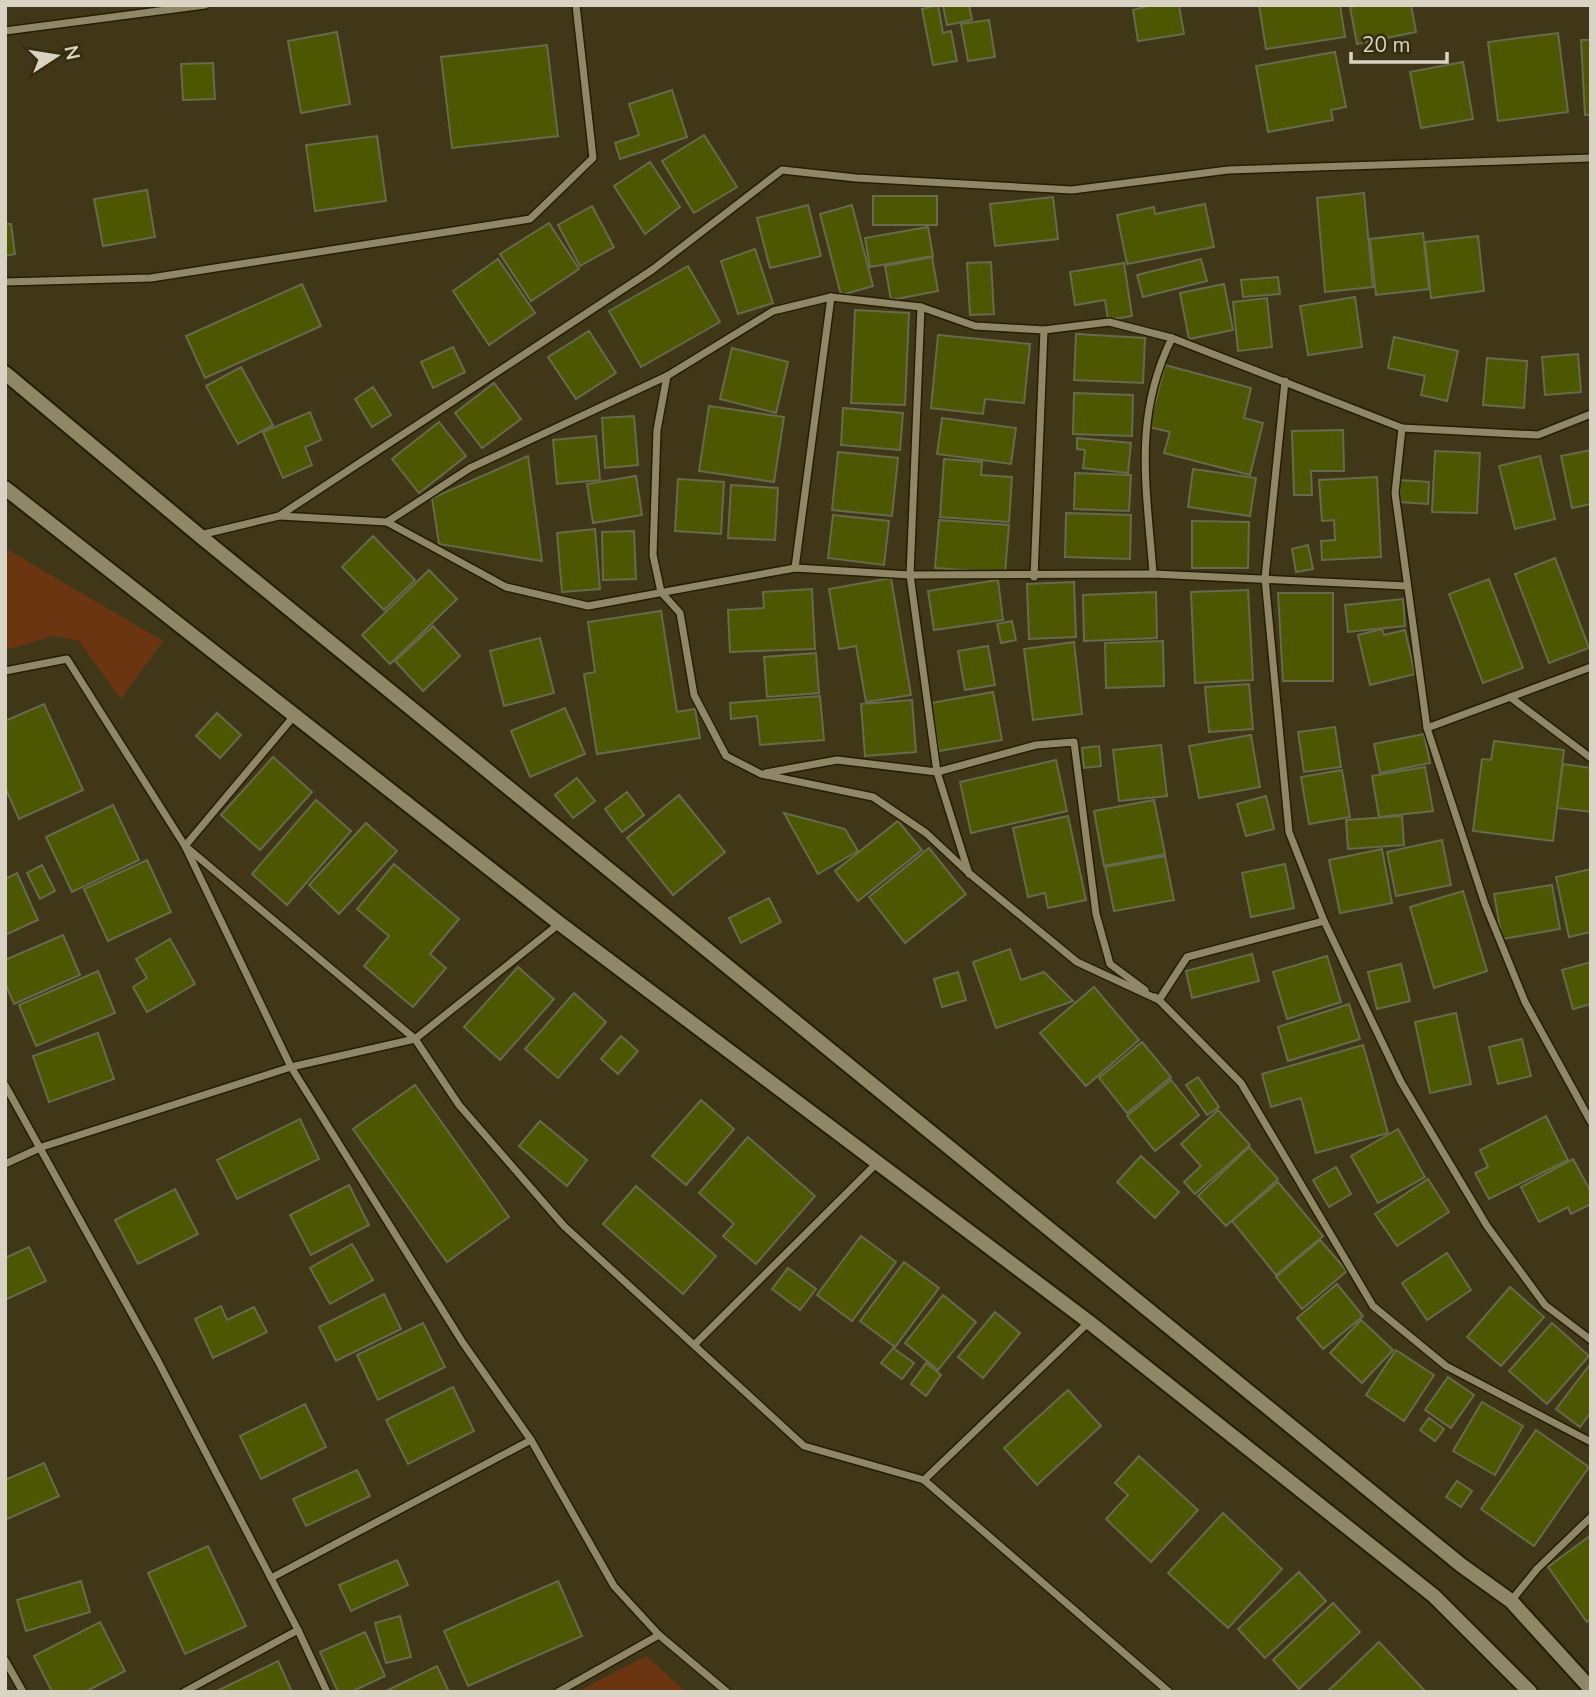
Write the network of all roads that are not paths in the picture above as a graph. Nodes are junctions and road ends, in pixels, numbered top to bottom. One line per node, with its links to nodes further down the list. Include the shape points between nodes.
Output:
1 (205, 5): 3 (street)
2 (576, 5): 5 (street, via 593,158 530,219 151,278)
3 (5, 31)
4 (1591, 158): 16 (street, via 1228,170 1072,190 782,170 652,270)
5 (5, 282)
6 (831, 297): 7 (street); 11 (street, via 773,311); 19 (street)
7 (921, 307): 8 (street, via 975,326); 20 (street)
8 (1044, 330): 9 (street, via 1109,321); 22 (street)
9 (1172, 338): 12 (street); 21 (street, via 1156,369 1143,434)
10 (5, 373): 18 (main road)
11 (667, 376): 17 (street, via 470,468); 25 (street, via 657,430 653,555)
12 (1285, 381): 14 (street); 23 (street)
13 (1591, 414): 14 (street, via 1538,435)
14 (1402, 428): 24 (street, via 1395,493)
15 (5, 488): 29 (main road)
16 (279, 516): 17 (street); 18 (street)
17 (387, 522): 25 (street, via 506,587 589,606)
18 (200, 536): 54 (main road, via 1461,1565)
19 (795, 568): 20 (street); 25 (street)
20 (910, 575): 22 (street); 32 (street)
21 (1153, 575): 22 (street); 23 (street)
22 (1034, 577)
23 (1265, 578): 24 (street); 36 (street, via 1289,832)
24 (1408, 586): 30 (street)
25 (661, 592): 33 (street, via 680,613 694,695 726,756)
26 (1591, 667): 28 (street)
27 (5, 671): 34 (street, via 67,659)
28 (1510, 697): 30 (street); 31 (street)
29 (294, 716): 34 (street); 37 (main road)
30 (1427, 728): 42 (street, via 1485,904 1525,1002)
31 (1591, 758)
32 (937, 772): 33 (street, via 837,760); 35 (street); 38 (street, via 1036,745 1074,742 1096,914 1110,964)
33 (761, 774): 35 (street, via 873,797 926,833)
34 (185, 846): 39 (street); 40 (street)
35 (970, 874): 38 (street, via 1077,962)
36 (1324, 921): 38 (street, via 1187,957); 47 (street, via 1401,1082 1487,1226 1545,1305)
37 (559, 923): 39 (street); 45 (main road)
38 (1158, 1000): 50 (street, via 1241,1083 1373,1306 1446,1366)
39 (415, 1039): 40 (street); 48 (street, via 459,1105 565,1226)
40 (291, 1067): 43 (street); 49 (street, via 463,1343)
41 (5, 1084): 43 (street)
42 (1591, 1122)
43 (42, 1147): 44 (street); 53 (street)
44 (5, 1164)
45 (876, 1164): 46 (main road); 48 (street)
46 (1089, 1322): 51 (street); 65 (main road, via 1434,1596)
47 (1591, 1339)
48 (695, 1344): 51 (street, via 804,1446)
49 (531, 1440): 53 (street); 56 (street, via 614,1586)
50 (1591, 1442)
51 (924, 1480): 64 (street)
52 (1591, 1517): 54 (street)
53 (271, 1578): 55 (street)
54 (1511, 1601): 58 (main road)
55 (298, 1630): 60 (street); 61 (street)
56 (659, 1635): 62 (street); 63 (street)
57 (5, 1660): 59 (street)
58 (1591, 1689)
59 (23, 1692)
60 (184, 1692)
61 (327, 1692)
62 (558, 1692)
63 (727, 1692)
64 (1169, 1692)
65 (1530, 1692)

